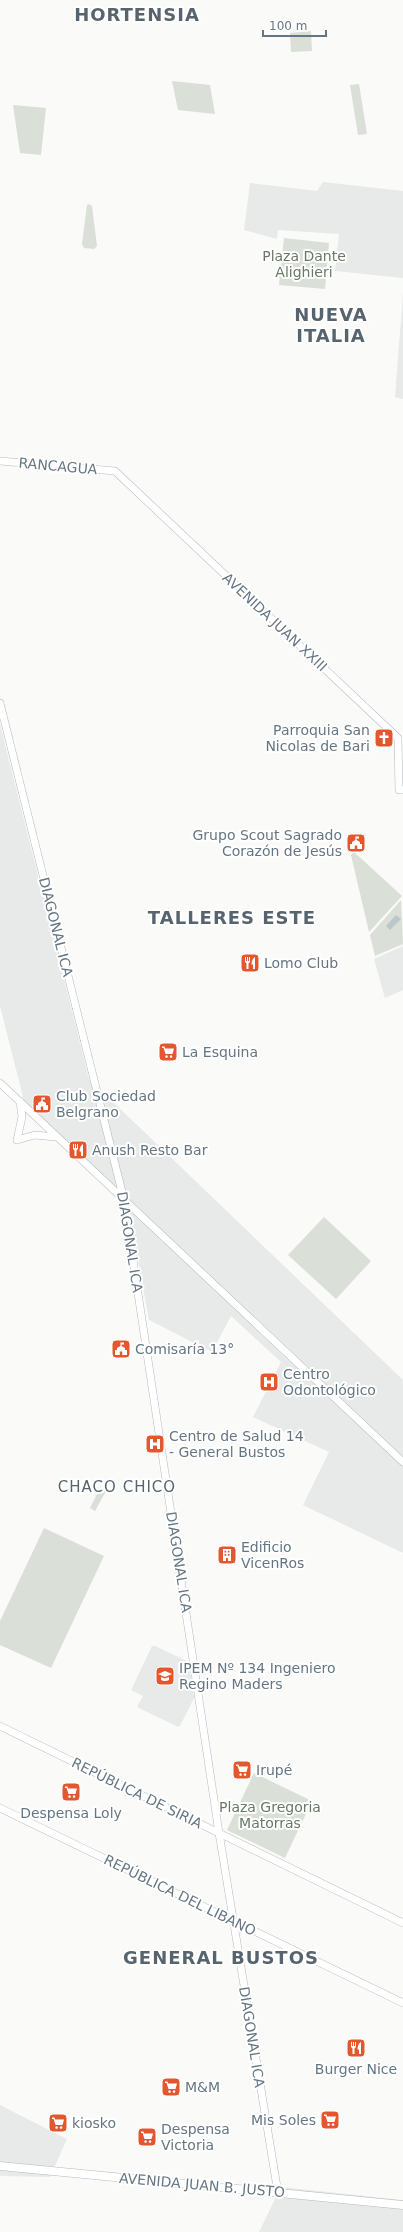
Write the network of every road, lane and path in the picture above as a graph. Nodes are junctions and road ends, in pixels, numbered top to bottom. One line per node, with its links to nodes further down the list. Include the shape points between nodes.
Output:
1 (0, 460): 2 (main road, RANCAGUA)
2 (115, 471): 4 (main road, AVENIDA JUAN XXIII)
3 (0, 703): 9 (main road, DIAGONAL ICA)
4 (400, 738): 5 (main road, AVENIDA JUAN XXIII)
5 (401, 790)
6 (0, 1083): 7 (main road)
7 (20, 1101): 8 (main road); 8 (main road, via 22,1117 17,1140 35,1135)
8 (56, 1137): 9 (main road)
9 (124, 1200): 10 (main road); 13 (main road, DIAGONAL ICA)
10 (403, 1462)
11 (0, 1726): 13 (main road, REPÚBLICA DE SIRIA)
12 (0, 1808): 14 (main road, REPÚBLICA DEL LIBANO)
13 (219, 1833): 14 (main road, DIAGONAL ICA); 15 (main road, REPÚBLICA DE SIRIA)
14 (233, 1921): 16 (main road, REPÚBLICA DEL LIBANO); 18 (main road, DIAGONAL ICA)
15 (403, 1923)
16 (403, 2003)
17 (0, 2166): 18 (main road, AVENIDA JUAN B. JUSTO)
18 (278, 2193): 19 (main road, AVENIDA JUAN B. JUSTO)
19 (403, 2205)

